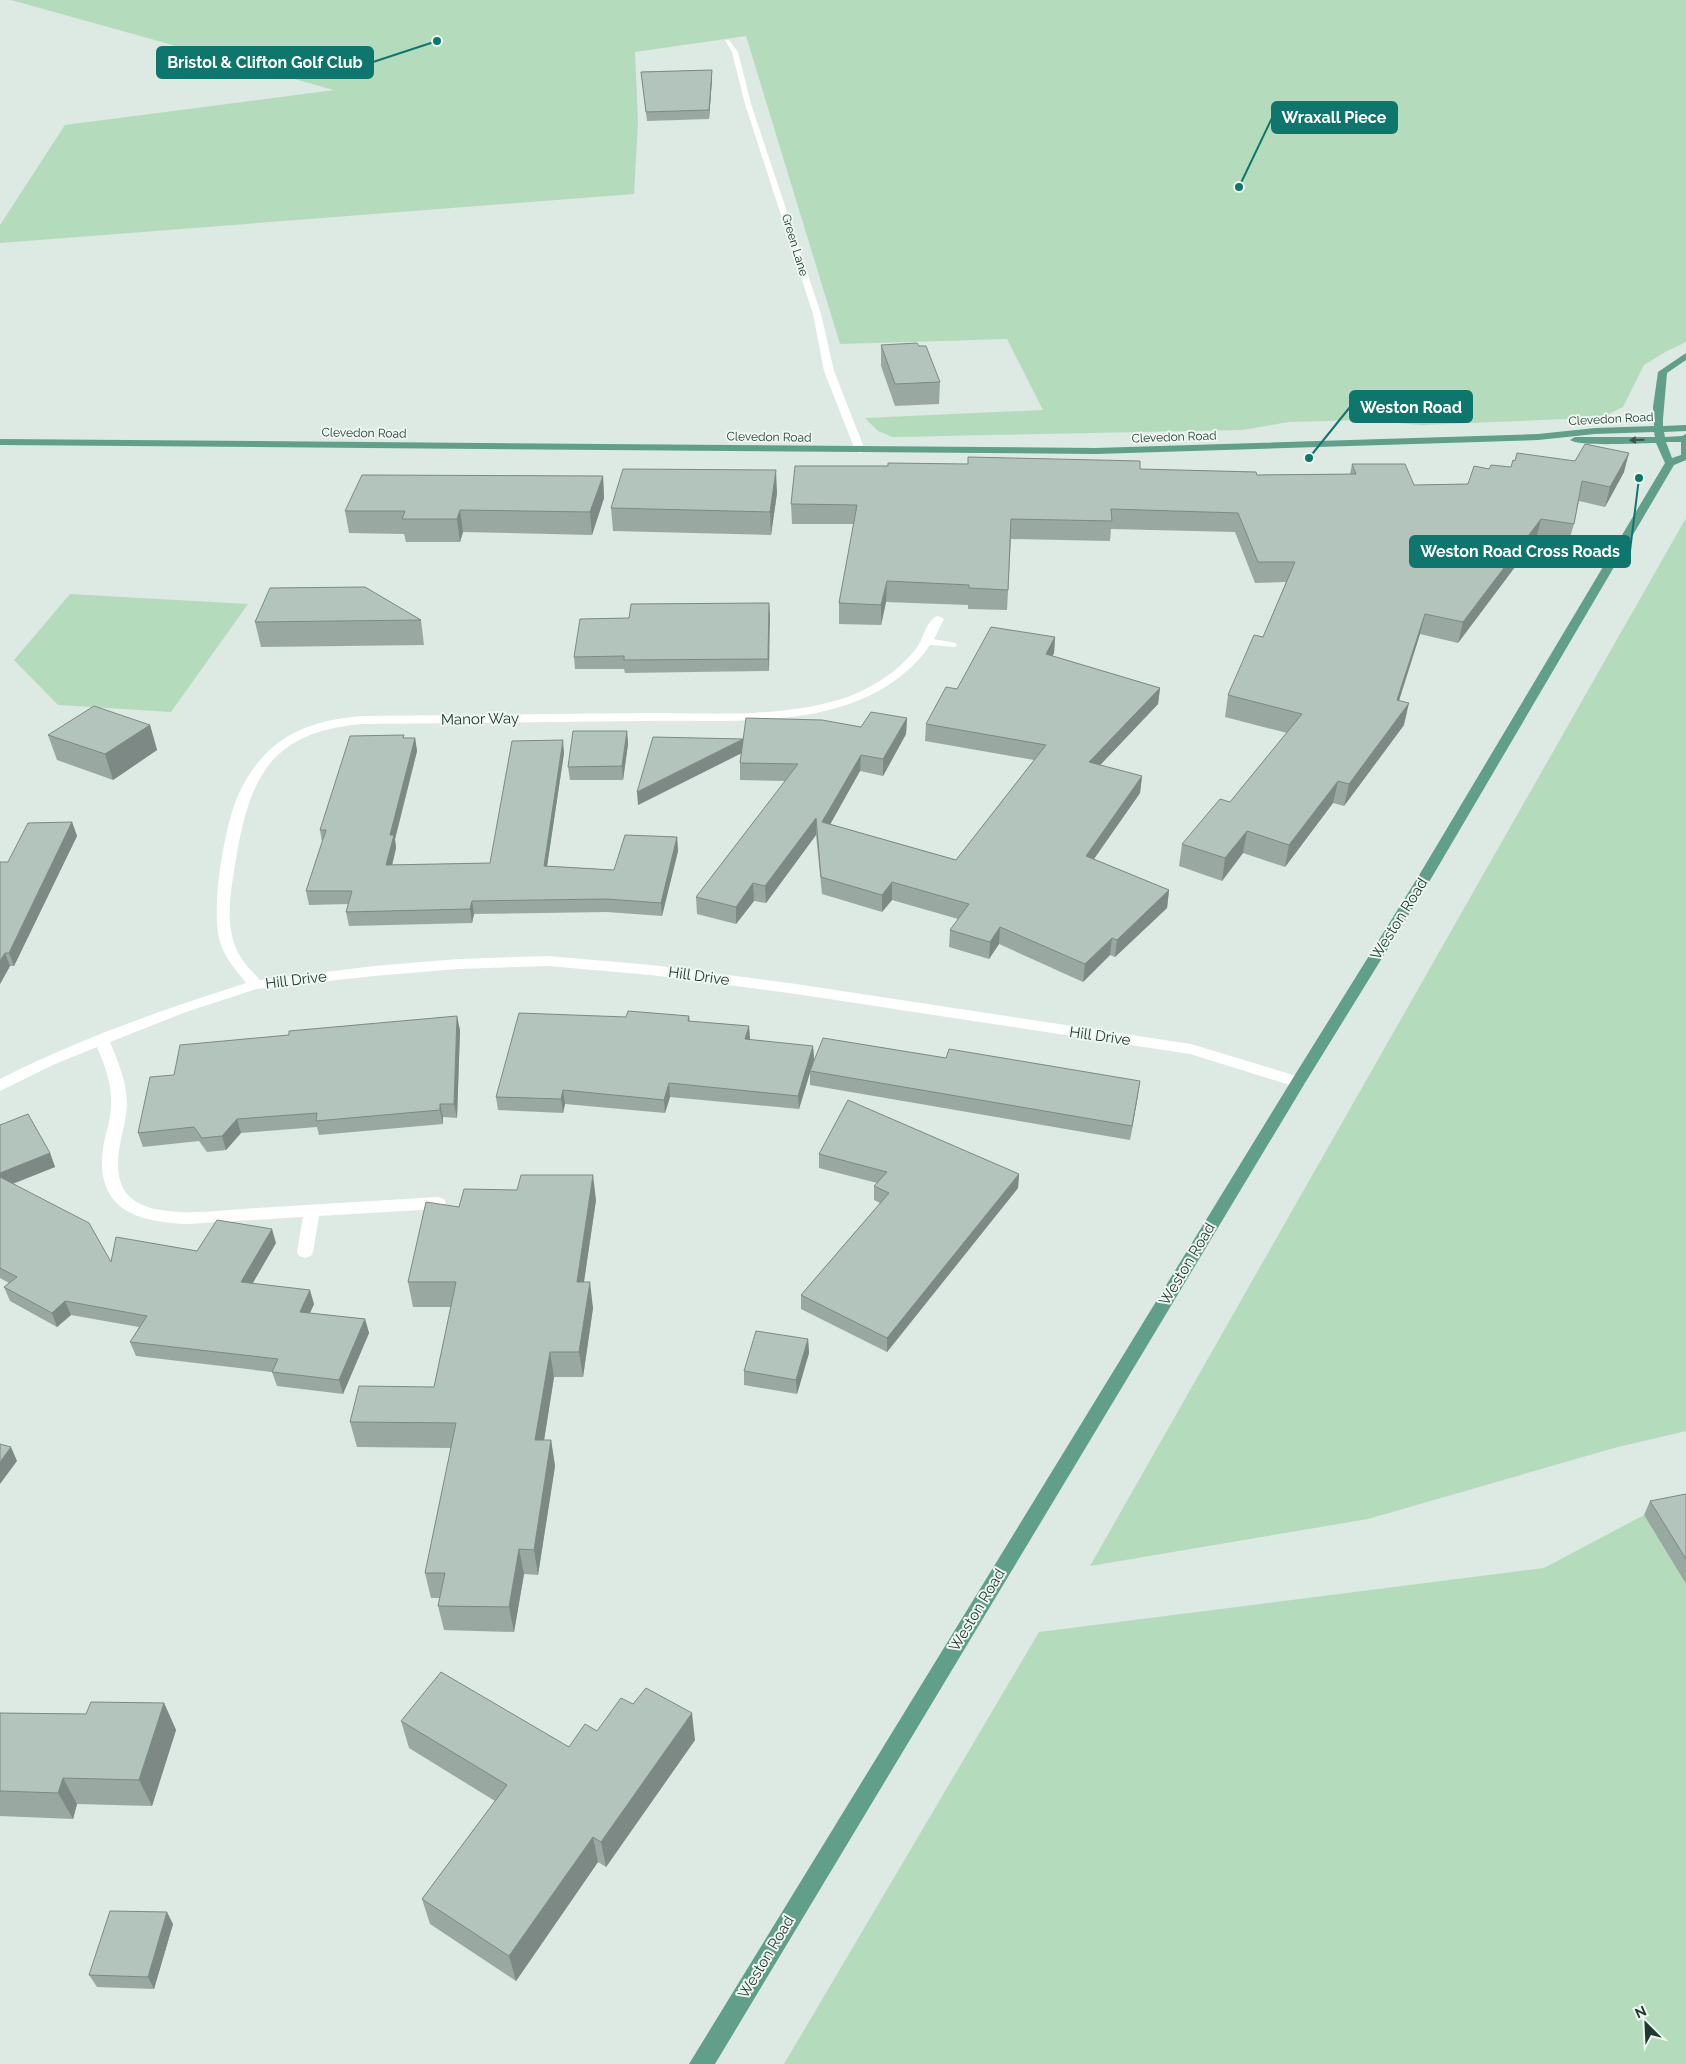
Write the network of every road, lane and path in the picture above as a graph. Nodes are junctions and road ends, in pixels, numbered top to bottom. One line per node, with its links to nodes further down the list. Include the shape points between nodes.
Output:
1 (727, 41): 7 (street, Green Lane, via 735,52 748,104 817,314 830,371)
2 (1686, 356): 4 (main road, via 1663,372 1657,400)
3 (1686, 428): 4 (main road, Clevedon Road)
4 (1661, 434): 5 (main road, Clevedon Road); 7 (main road, Clevedon Road, via 1595,441 1538,438 1128,451); 8 (main road, via 1664,454)
5 (1686, 438): 8 (main road, Weston Road, via 1686,456)
6 (0, 442): 7 (main road, Clevedon Road)
7 (860, 450)
8 (1670, 463): 14 (main road, Weston Road, via 1426,877)
9 (938, 619): 10 (street, Manor Way)
10 (926, 641): 11 (street); 12 (street, Manor Way, via 902,670 876,688 834,706 814,710 751,716 362,720 330,724 300,734 261,765 238,812 222,905 224,926 231,952)
11 (952, 646)
12 (256, 985): 13 (street, Hill Drive, via 181,1009); 14 (street, Hill Drive, via 458,964 548,961 651,970 1191,1050)
13 (102, 1040): 15 (street, Hill Drive, via 50,1060); 17 (street, via 118,1083 119,1120 110,1171 116,1192 126,1205 164,1218)
14 (1298, 1082): 19 (main road, Weston Road)
15 (0, 1086)
16 (438, 1203): 17 (street)
17 (312, 1211): 18 (street)
18 (305, 1252)
19 (701, 2064)

